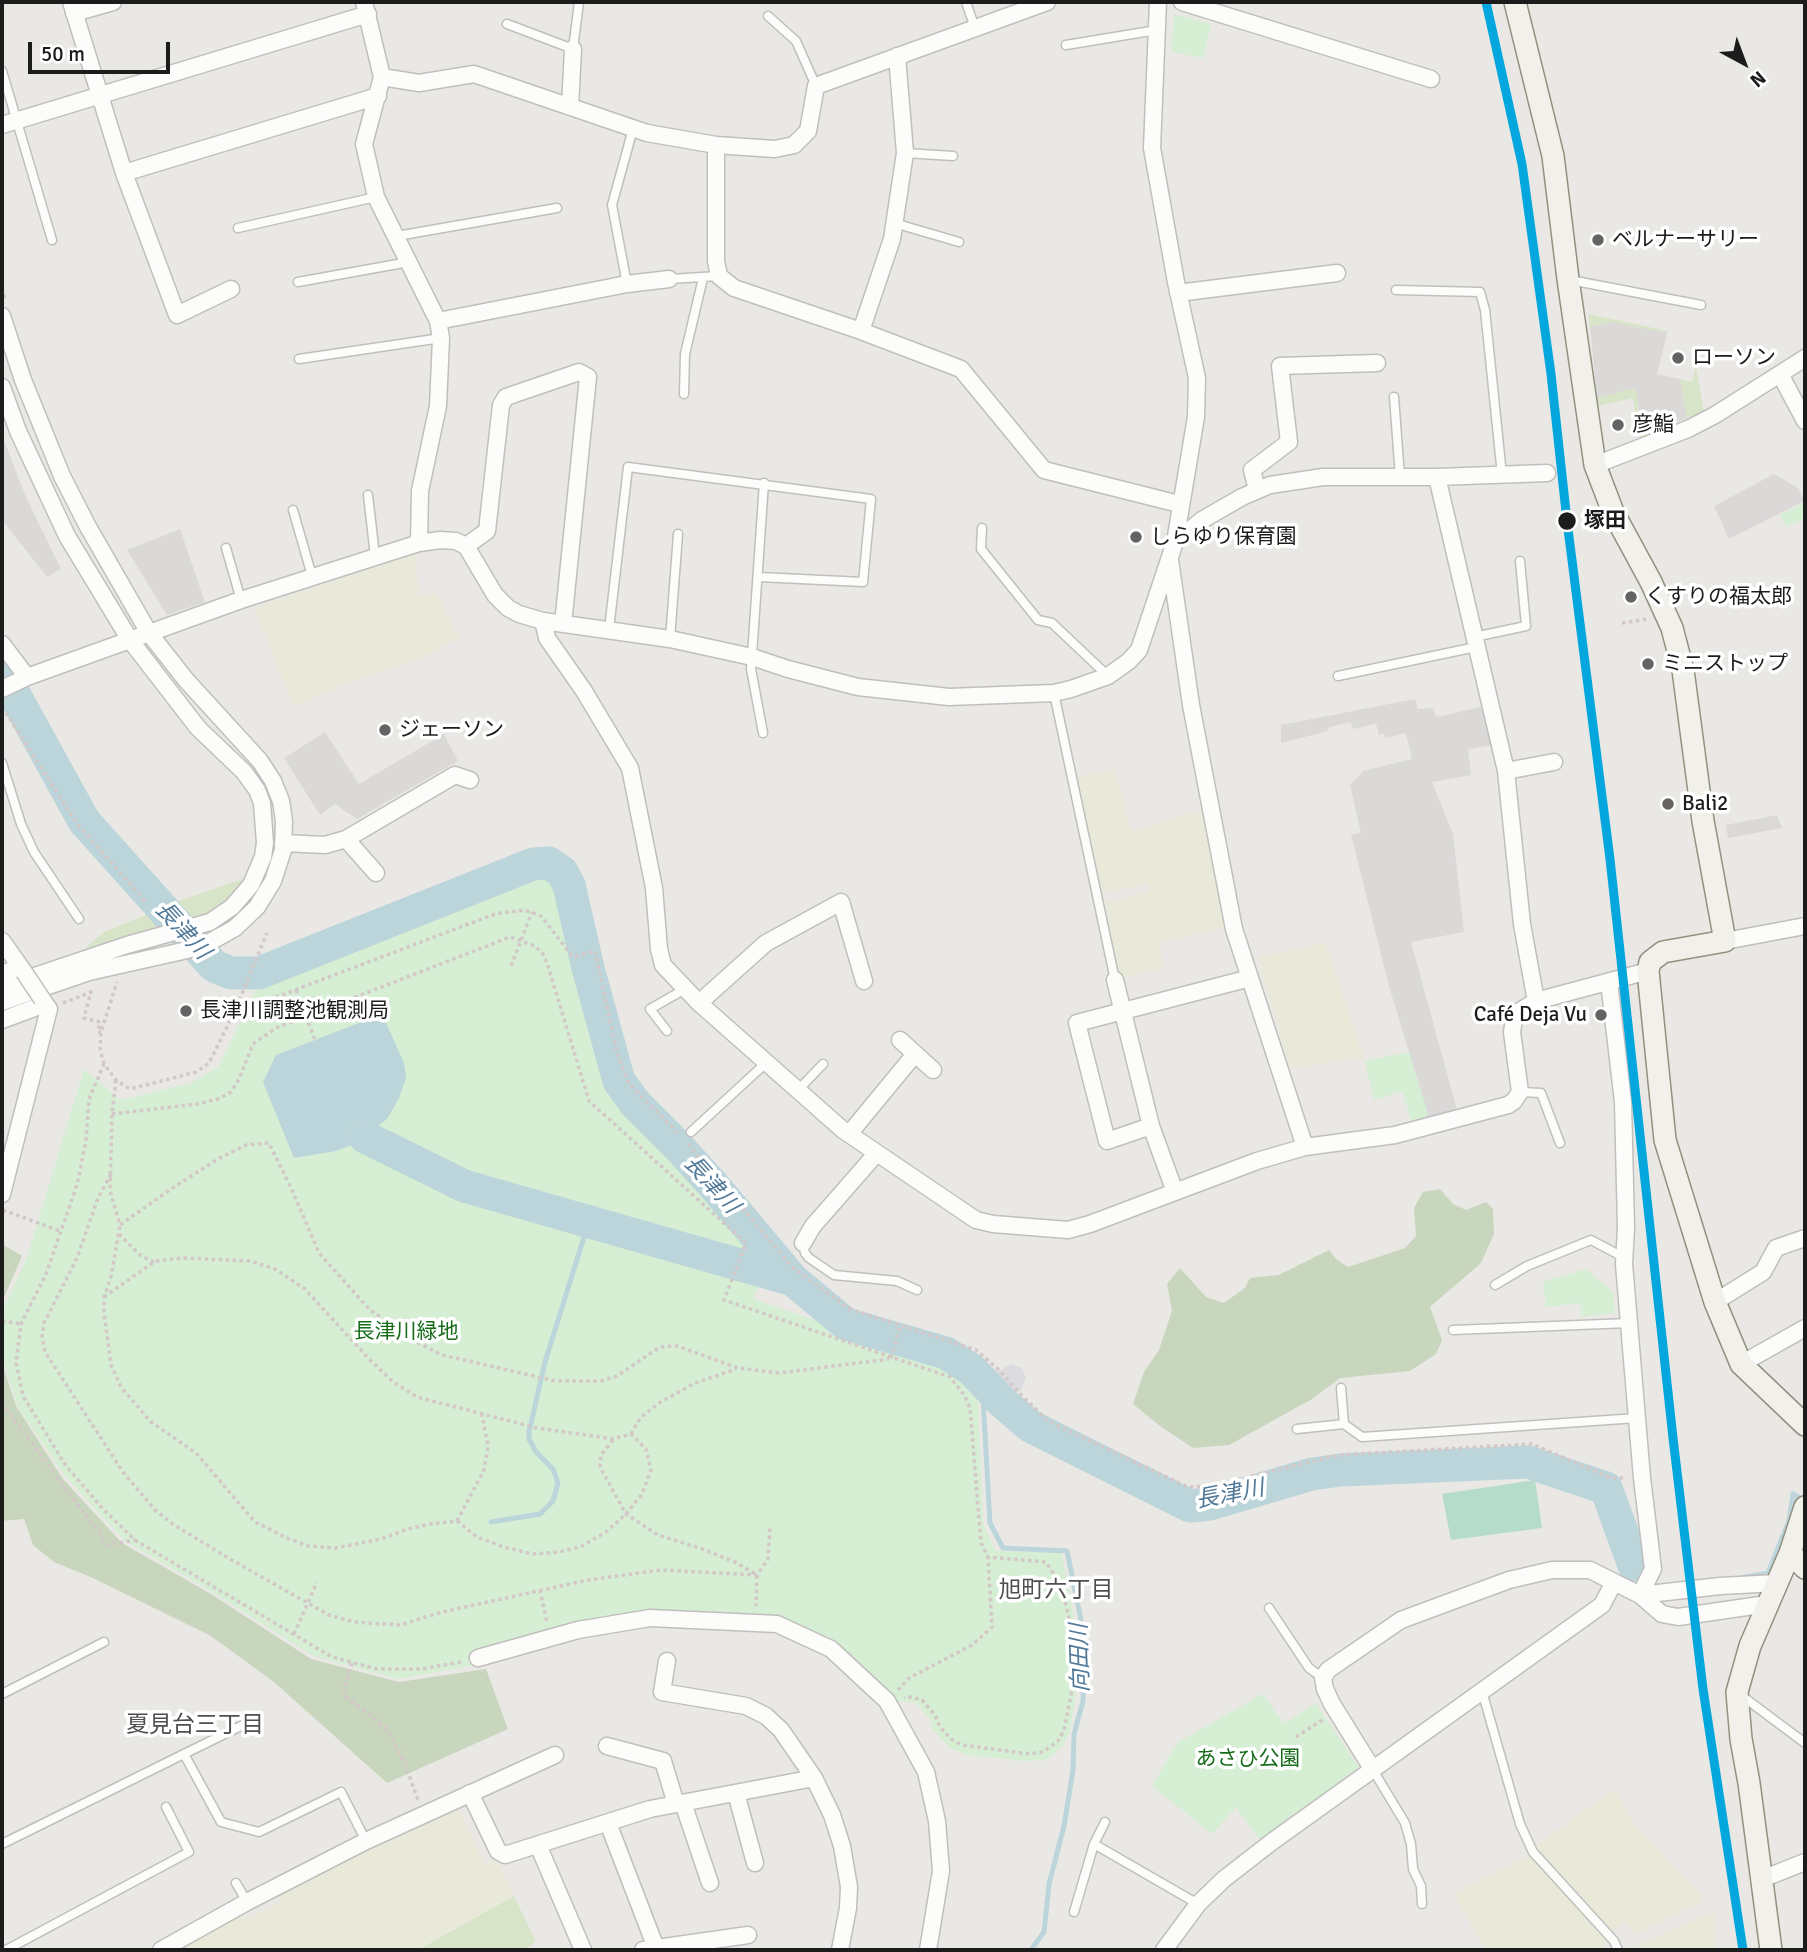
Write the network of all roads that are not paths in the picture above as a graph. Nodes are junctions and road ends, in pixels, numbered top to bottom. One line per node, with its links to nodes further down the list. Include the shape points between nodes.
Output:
1 (113, 2): 8 (street)
2 (579, 2): 15 (lane)
3 (966, 2): 12 (lane)
4 (1047, 2): 12 (street)
5 (1158, 2): 13 (street)
6 (1182, 2): 19 (street)
7 (1515, 2): 41 (street, via 1553,156)
8 (72, 8): 21 (street)
9 (366, 8): 18 (street); 21 (street)
10 (768, 16): 20 (lane, via 796,41)
11 (507, 24): 15 (lane)
12 (975, 28): 16 (street)
13 (1157, 30): 14 (lane); 46 (street, via 1152,148)
14 (1066, 45)
15 (573, 49): 23 (street)
16 (897, 56): 20 (street); 27 (street)
17 (2, 71): 24 (lane)
18 (382, 77): 22 (street); 23 (street, via 419,83 474,75)
19 (1431, 79)
20 (816, 86): 26 (street, via 808,131 794,145 775,149)
21 (100, 94): 24 (street); 29 (street)
22 (378, 96): 29 (street); 30 (street, via 364,144)
23 (570, 107): 25 (street)
24 (9, 122): 35 (lane)
25 (633, 129): 26 (street); 43 (lane, via 612,205)
26 (716, 145): 39 (street, via 716,261)
27 (905, 153): 28 (lane); 32 (street)
28 (953, 156)
29 (124, 173): 44 (street, via 177,315)
30 (376, 197): 33 (lane); 34 (street)
31 (557, 208): 34 (lane)
32 (894, 223): 36 (lane); 50 (street)
33 (238, 228)
34 (397, 236): 37 (street)
35 (52, 240)
36 (959, 242)
37 (409, 262): 42 (lane); 49 (street)
38 (1337, 273): 46 (street)
39 (711, 277): 40 (lane); 50 (street); 57 (lane, via 685,354)
40 (669, 279): 43 (street)
41 (1568, 279): 47 (lane); 60 (street)
42 (298, 282)
43 (627, 284): 49 (street)
44 (231, 289)
45 (1396, 290): 62 (lane, via 1480,292)
46 (1178, 293): 68 (street, via 1197,378 1193,440)
47 (1701, 305)
48 (2, 316): 84 (street, via 62,476)
49 (438, 321): 51 (street)
50 (861, 331): 68 (street, via 961,369 1044,470)
51 (440, 338): 53 (lane); 72 (street, via 438,406 420,491)
52 (1805, 358): 55 (street)
53 (299, 359)
54 (1377, 363): 66 (street, via 1280,366 1289,442 1252,470)
55 (1780, 374): 59 (street); 60 (street, via 1706,420)
56 (2, 387): 86 (street, via 67,536)
57 (684, 394)
58 (1394, 397): 63 (lane)
59 (1805, 421)
60 (1595, 465): 106 (street, via 1613,512 1672,628 1683,670)
61 (1548, 473): 62 (street)
62 (1502, 475): 64 (street)
63 (1400, 477): 64 (street); 66 (street, via 1323,477)
64 (1437, 477): 87 (street)
65 (764, 483): 79 (lane); 79 (lane, via 871,499 863,582); 83 (lane, via 628,467)
66 (1256, 490): 75 (street, via 1202,520)
67 (368, 495): 76 (lane)
68 (1179, 504): 75 (street)
69 (293, 510): 78 (lane)
70 (982, 528): 90 (lane, via 981,549 1038,620 1052,622)
71 (678, 534): 85 (lane)
72 (419, 543): 73 (street, via 456,541); 76 (street)
73 (466, 546): 81 (street, via 508,608); 82 (street, via 487,531 501,405 506,397 579,372 588,377)
74 (226, 548): 80 (lane)
75 (1172, 550): 90 (street, via 1139,650); 110 (street, via 1201,757 1234,929)
76 (375, 556): 78 (street)
77 (1520, 561): 87 (lane, via 1526,626)
78 (312, 576): 80 (street)
79 (759, 578): 89 (lane)
80 (241, 600): 84 (street)
81 (542, 621): 82 (street); 115 (street, via 547,638 629,768 654,888 663,965)
82 (563, 624): 83 (street)
83 (608, 629): 85 (street)
84 (149, 633): 86 (street); 101 (street, via 273,780 281,801)
85 (670, 639): 89 (street)
86 (130, 640): 92 (street); 114 (street, via 170,695 257,790 262,803 263,857 244,896 225,913 197,927)
87 (1475, 642): 91 (lane); 98 (street)
88 (2, 643): 92 (street)
89 (752, 657): 94 (street, via 858,687 949,697); 95 (lane)
90 (1108, 676): 94 (street)
91 (1338, 676)
92 (23, 679): 93 (street)
93 (2, 690)
94 (1054, 693): 111 (lane)
95 (763, 733)
96 (1554, 762): 98 (street)
97 (2, 763): 103 (lane, via 34,852)
98 (1506, 771): 116 (street, via 1522,924)
99 (470, 780): 100 (street, via 455,775)
100 (346, 839): 101 (street, via 325,845); 102 (street)
101 (283, 843): 117 (street, via 279,867 266,896 236,928 187,950 113,966)
102 (376, 873)
103 (79, 919)
104 (1805, 926): 106 (street)
105 (2, 941): 107 (street)
106 (1725, 942): 108 (street, via 1663,952 1650,962)
107 (22, 969): 109 (street); 119 (street, bridge)
108 (1648, 971): 113 (street); 143 (street, via 1665,1140)
109 (2, 974)
110 (1250, 978): 120 (street); 134 (street)
111 (1115, 980): 120 (street)
112 (864, 981): 118 (street, via 841,902 766,943)
113 (1609, 982): 116 (street); 140 (street, via 1623,1102)
114 (2, 987)
115 (685, 989): 118 (street); 122 (lane, via 650,1009)
116 (1536, 1001): 129 (street, via 1513,1020)
117 (2, 1002)
118 (699, 1003): 125 (street)
119 (45, 1004): 121 (street); 137 (street)
120 (1121, 1012): 130 (street); 130 (street, via 1077,1023 1107,1141)
121 (2, 1020)
122 (667, 1031)
123 (900, 1040): 124 (street)
124 (915, 1054): 127 (street); 132 (street)
125 (767, 1062): 128 (street); 131 (lane)
126 (823, 1064): 128 (lane)
127 (933, 1070)
128 (798, 1090): 132 (street)
129 (1520, 1092): 133 (lane, via 1541,1093); 134 (street, via 1508,1105 1395,1135)
130 (1151, 1126): 136 (street)
131 (691, 1132)
132 (849, 1134): 135 (street)
133 (1560, 1143)
134 (1305, 1147): 136 (street)
135 (876, 1154): 136 (street, via 976,1220 993,1224 1068,1230); 139 (street)
136 (1175, 1192)
137 (2, 1194)
138 (1805, 1238): 143 (street, via 1776,1248 1763,1272)
139 (803, 1243): 142 (lane, via 809,1258 834,1275 897,1281)
140 (1625, 1258): 141 (lane, via 1591,1240); 144 (street)
141 (1495, 1285)
142 (917, 1290)
143 (1715, 1302): 147 (street)
144 (1629, 1323): 146 (lane); 149 (street)
145 (1805, 1328): 147 (street)
146 (1454, 1330)
147 (1741, 1364): 151 (street)
148 (1341, 1388): 150 (lane)
149 (1637, 1418): 150 (lane, via 1362,1437); 157 (street, via 1654,1569)
150 (1344, 1424): 152 (lane)
151 (1805, 1425)
152 (1297, 1429)
153 (1805, 1507): 154 (street)
154 (1798, 1560): 156 (street)
155 (1614, 1582): 157 (street); 163 (street, via 1590,1570 1552,1570 1509,1580 1401,1620); 164 (street, via 1602,1605)
156 (1777, 1583): 157 (street); 158 (street)
157 (1640, 1595): 158 (street, via 1662,1614 1678,1617)
158 (1767, 1604): 165 (street)
159 (1269, 1608): 163 (lane, via 1309,1668)
160 (104, 1642): 166 (lane)
161 (478, 1658): 199 (street, via 578,1630 650,1618 777,1624 831,1649 887,1702 926,1772 937,1821 941,1871)
162 (667, 1661): 173 (street, via 662,1692 746,1706 766,1716)
163 (1323, 1678): 172 (street, via 1332,1704)
164 (1482, 1691): 172 (street); 201 (lane, via 1520,1824 1534,1852)
165 (1737, 1692): 168 (lane); 186 (street)
166 (2, 1695)
167 (246, 1724): 170 (lane)
168 (1805, 1743)
169 (607, 1746): 176 (street, via 663,1761)
170 (184, 1754): 180 (lane, via 221,1822 259,1832 341,1792); 181 (lane)
171 (555, 1755): 174 (street)
172 (1373, 1770): 190 (street, via 1273,1841); 191 (lane, via 1405,1823)
173 (814, 1778): 175 (street); 198 (street, via 842,1846 849,1887)
174 (470, 1793): 180 (street); 183 (street, via 498,1851 505,1855)
175 (736, 1793): 176 (street); 184 (street)
176 (680, 1803): 179 (street); 188 (street)
177 (166, 1807): 196 (lane, via 189,1852)
178 (1105, 1822): 182 (lane)
179 (608, 1823): 183 (street); 195 (street)
180 (366, 1841): 189 (street)
181 (2, 1844)
182 (1094, 1844): 190 (lane); 192 (lane)
183 (538, 1845): 197 (street)
184 (755, 1863)
185 (1803, 1868): 186 (street)
186 (1762, 1879): 202 (street)
187 (236, 1883): 189 (lane)
188 (710, 1883)
189 (247, 1902): 194 (street)
190 (1198, 1904): 200 (street)
191 (1422, 1904)
192 (1074, 1912)
193 (748, 1935): 195 (street)
194 (166, 1949)
195 (650, 1949)
196 (6, 1950)
197 (583, 1950)
198 (840, 1950)
199 (928, 1950)
200 (1164, 1950)
201 (1618, 1950)
202 (1771, 1950)

